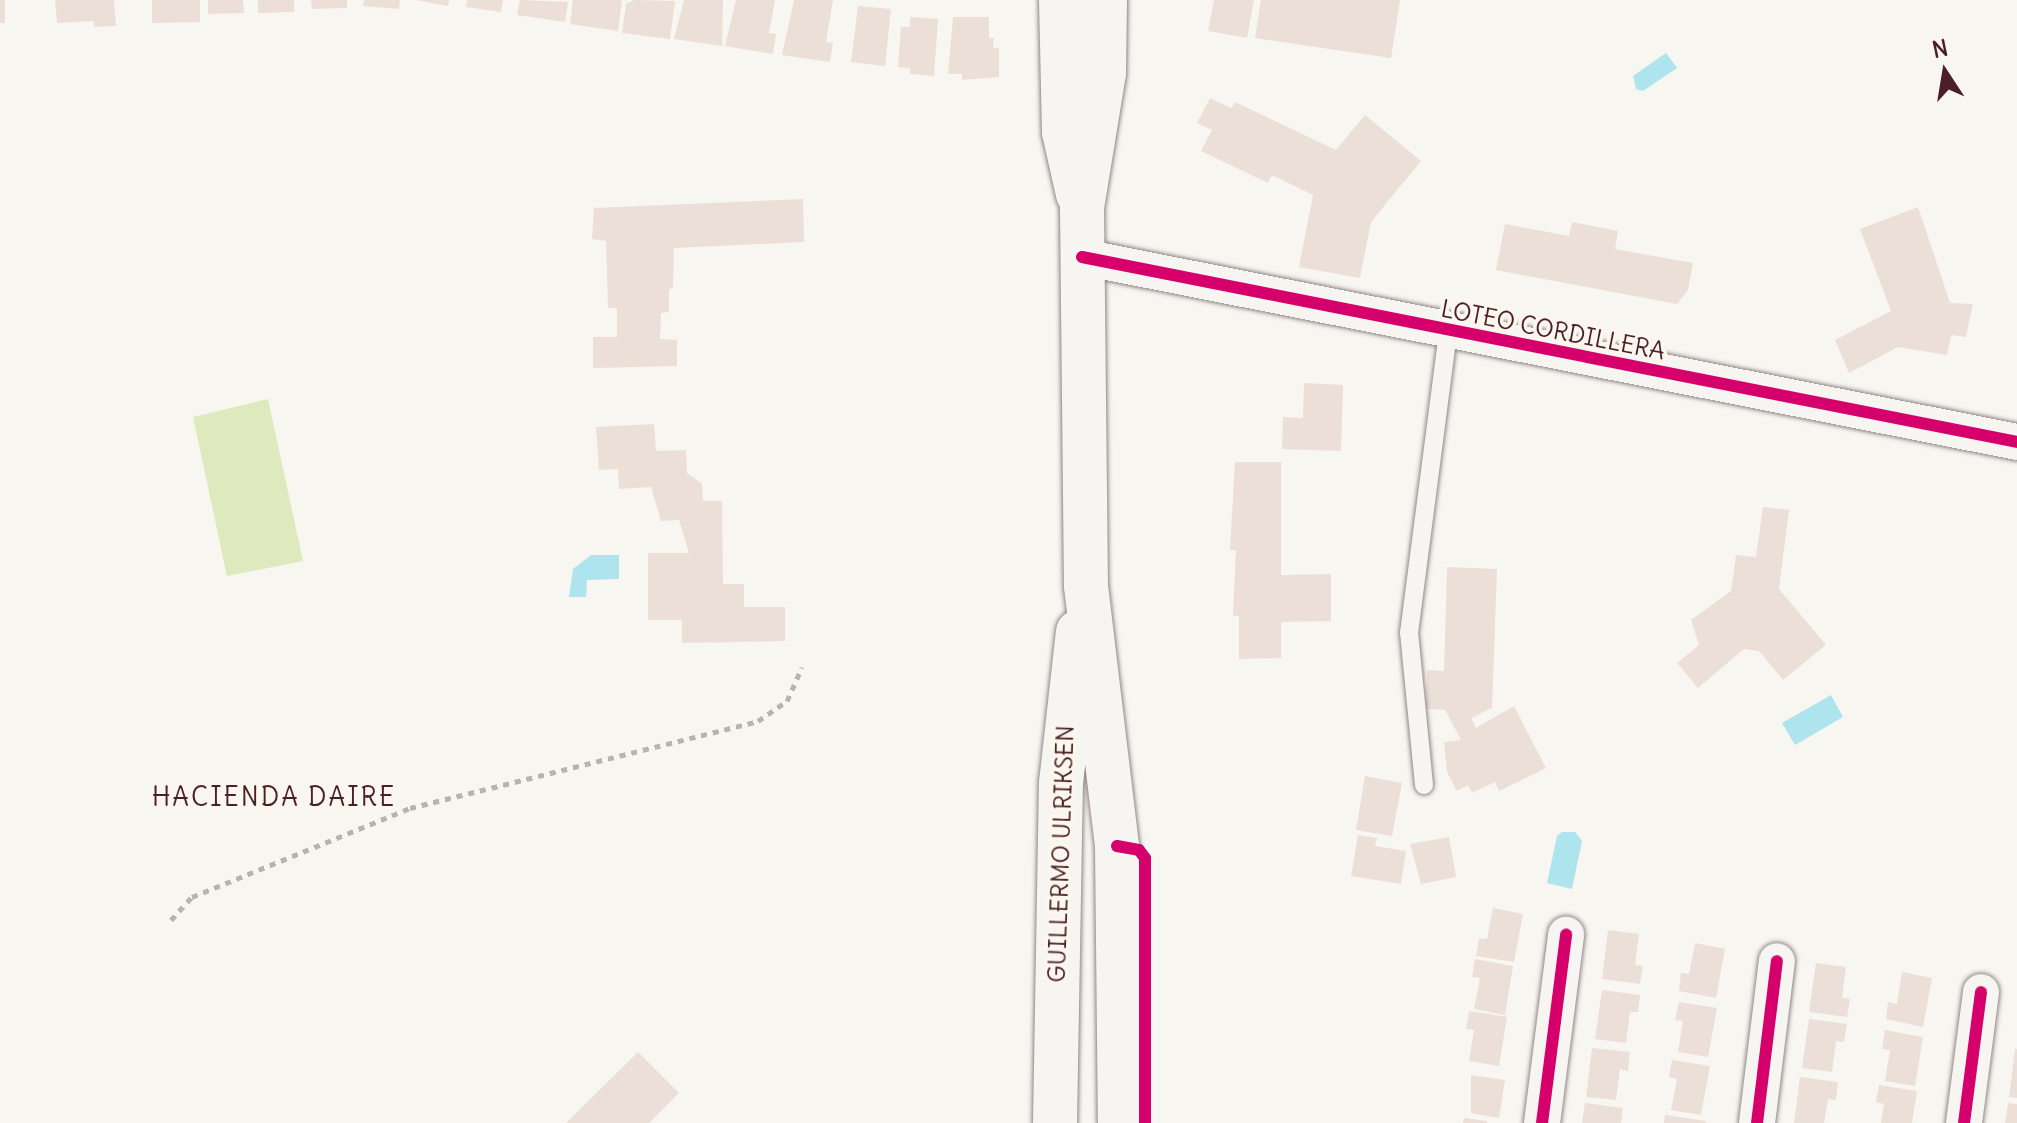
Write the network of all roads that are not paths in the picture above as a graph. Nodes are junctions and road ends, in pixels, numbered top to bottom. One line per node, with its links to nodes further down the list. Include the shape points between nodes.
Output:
1 (1061, 0): 3 (main road, GUILLERMO ULRIKSEN, via 1064,132)
2 (1105, 0): 3 (main road, GUILLERMO ULRIKSEN, via 1104,73)
3 (1082, 208): 4 (main road, GUILLERMO ULRIKSEN)
4 (1082, 257): 5 (street, LOTEO CORDILLERA); 7 (main road, GUILLERMO ULRIKSEN)
5 (1448, 332): 6 (street, LOTEO CORDILLERA); 8 (lane, via 1409,633)
6 (2017, 442)
7 (1086, 586): 9 (main road, GUILLERMO ULRIKSEN, via 1064,729); 10 (main road, GUILLERMO ULRIKSEN, via 1111,776)
8 (1424, 785)
9 (1058, 871): 10 (main road, via 1095,882); 14 (main road, GUILLERMO ULRIKSEN)
10 (1119, 904): 15 (main road, GUILLERMO ULRIKSEN)
11 (1566, 935): 16 (street)
12 (1777, 961): 17 (street)
13 (1981, 992): 18 (street)
14 (1055, 1123)
15 (1120, 1123)
16 (1542, 1123)
17 (1757, 1123)
18 (1964, 1123)

